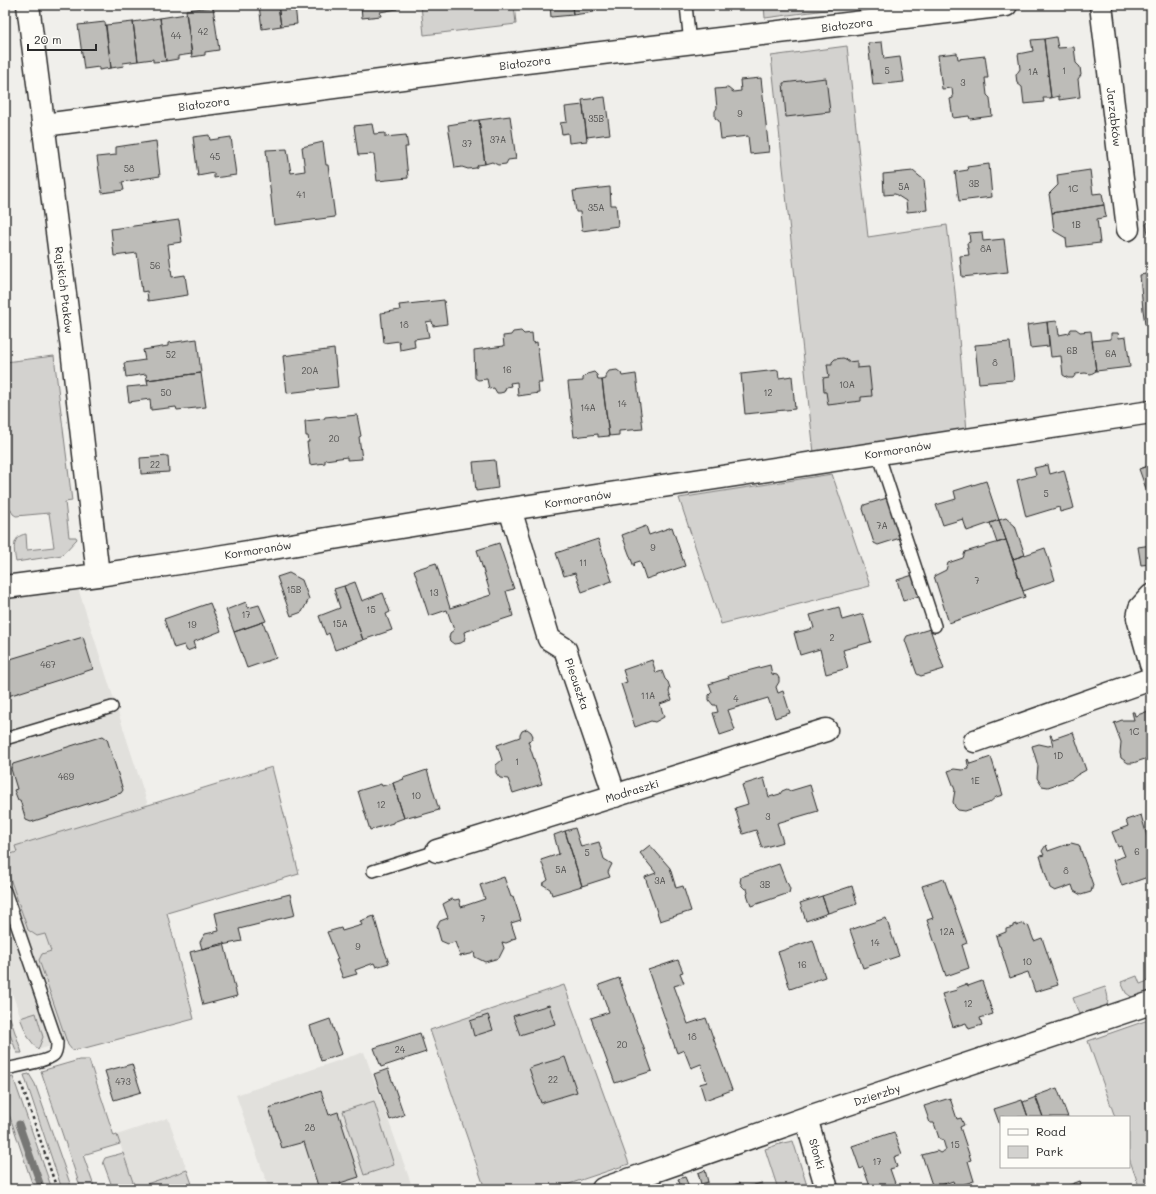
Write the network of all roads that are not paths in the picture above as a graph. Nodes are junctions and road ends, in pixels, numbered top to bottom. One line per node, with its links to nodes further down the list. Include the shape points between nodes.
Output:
1 (28, 5): 6 (street, Rajskich Ptaków)
2 (686, 5): 5 (lane)
3 (1006, 5): 5 (street, Białozora)
4 (1101, 5): 7 (street, Jarząbków)
5 (690, 44): 6 (street, Białozora, via 526,62)
6 (44, 125): 11 (street, Rajskich Ptaków)
7 (1128, 229)
8 (1151, 412): 9 (street, Kormoranów)
9 (878, 453): 10 (street, Kormoranów); 14 (lane)
10 (510, 509): 11 (street, Kormoranów); 21 (street, Piecuszka, via 549,639 565,649)
11 (98, 575): 12 (street, Kormoranów)
12 (5, 587)
13 (1151, 596): 15 (street, via 1140,608 1138,618)
14 (935, 626)
15 (1151, 664)
16 (1151, 679): 20 (street)
17 (112, 707): 19 (lane)
18 (826, 730): 21 (street, Modraszki)
19 (5, 739)
20 (975, 741)
21 (615, 796): 22 (street, Modraszki)
22 (437, 851): 23 (lane)
23 (373, 871)
24 (5, 892): 26 (lane, via 57,1042 55,1055 48,1059)
25 (1151, 1003): 27 (street, Dzierzby)
26 (10, 1068)
27 (806, 1118): 28 (street, Dzierzby); 29 (street, Słonki)
28 (603, 1189)
29 (827, 1189)

